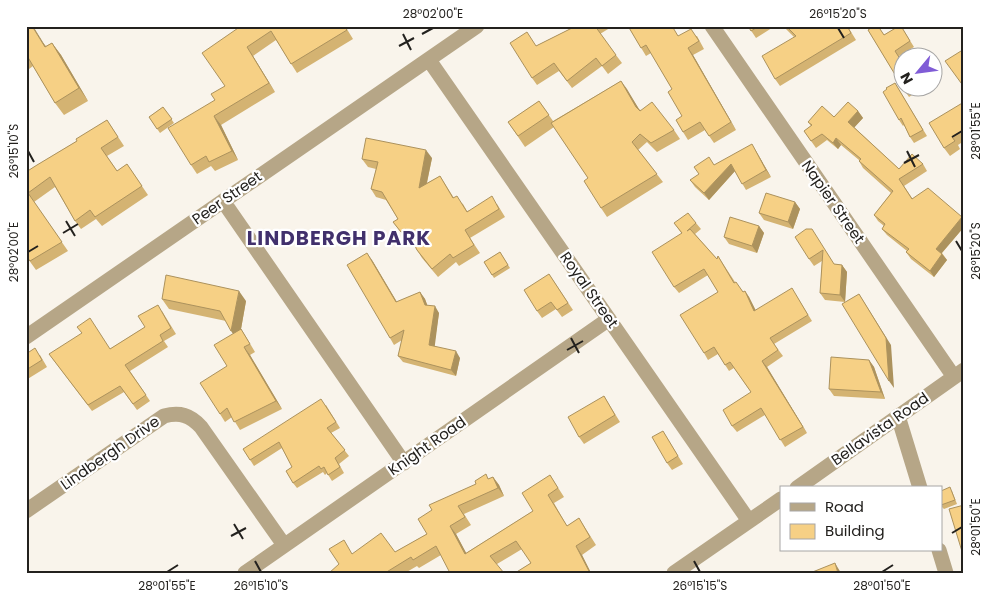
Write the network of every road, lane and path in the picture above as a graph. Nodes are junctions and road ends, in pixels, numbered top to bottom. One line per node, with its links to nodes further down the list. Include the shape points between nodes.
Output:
1 (476, 26): 3 (street, Peer Street)
2 (712, 26): 7 (street, Napier Street)
3 (429, 60): 4 (street, Peer Street); 5 (street, Royal Street)
4 (224, 201): 6 (street, Peer Street); 9 (street)
5 (609, 319): 9 (street, Knight Road); 14 (street, Royal Street)
6 (26, 337)
7 (959, 374): 8 (street, Bellavista Road)
8 (898, 416): 10 (street, Bellavista Road); 11 (street)
9 (404, 463): 15 (street, Knight Road)
10 (800, 486)
11 (919, 486)
12 (780, 500): 14 (street)
13 (26, 511): 15 (street, Lindbergh Drive, via 164,416 183,414 193,418 201,427)
14 (749, 521): 18 (street)
15 (284, 546): 17 (street, Knight Road)
16 (940, 552): 19 (street)
17 (245, 573)
18 (674, 573)
19 (946, 573)

